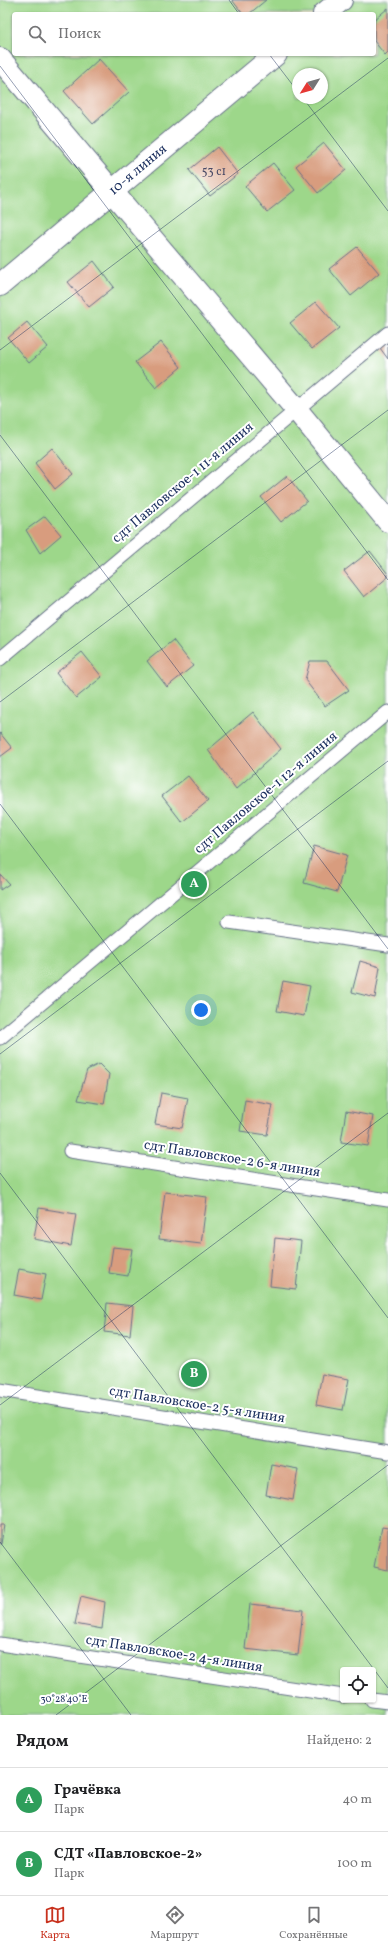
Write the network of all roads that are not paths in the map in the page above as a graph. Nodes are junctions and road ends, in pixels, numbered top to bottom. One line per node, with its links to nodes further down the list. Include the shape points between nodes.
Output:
1 (341, 0): 2 (street)
2 (326, 12)
3 (274, 56): 5 (street, 10-я линия)
4 (0, 59): 5 (street)
5 (111, 192): 6 (street, 10-я линия); 8 (street)
6 (0, 286)
7 (388, 333): 8 (lane, сдт Павловское-1 11-я линия)
8 (296, 409): 9 (street); 10 (lane, сдт Павловское-1 11-я линия)
9 (388, 521)
10 (0, 659)
11 (388, 712): 14 (lane, сдт Павловское-1 12-я линия)
12 (229, 922): 13 (lane)
13 (388, 945)
14 (0, 1038)
15 (70, 1151): 16 (lane, сдт Павловское-2 6-я линия)
16 (388, 1200)
17 (0, 1390): 18 (lane, сдт Павловское-2 5-я линия)
18 (388, 1452)
19 (0, 1644): 20 (lane, сдт Павловское-2 4-я линия)
20 (340, 1696)
21 (376, 1700): 22 (lane)
22 (388, 1702)

